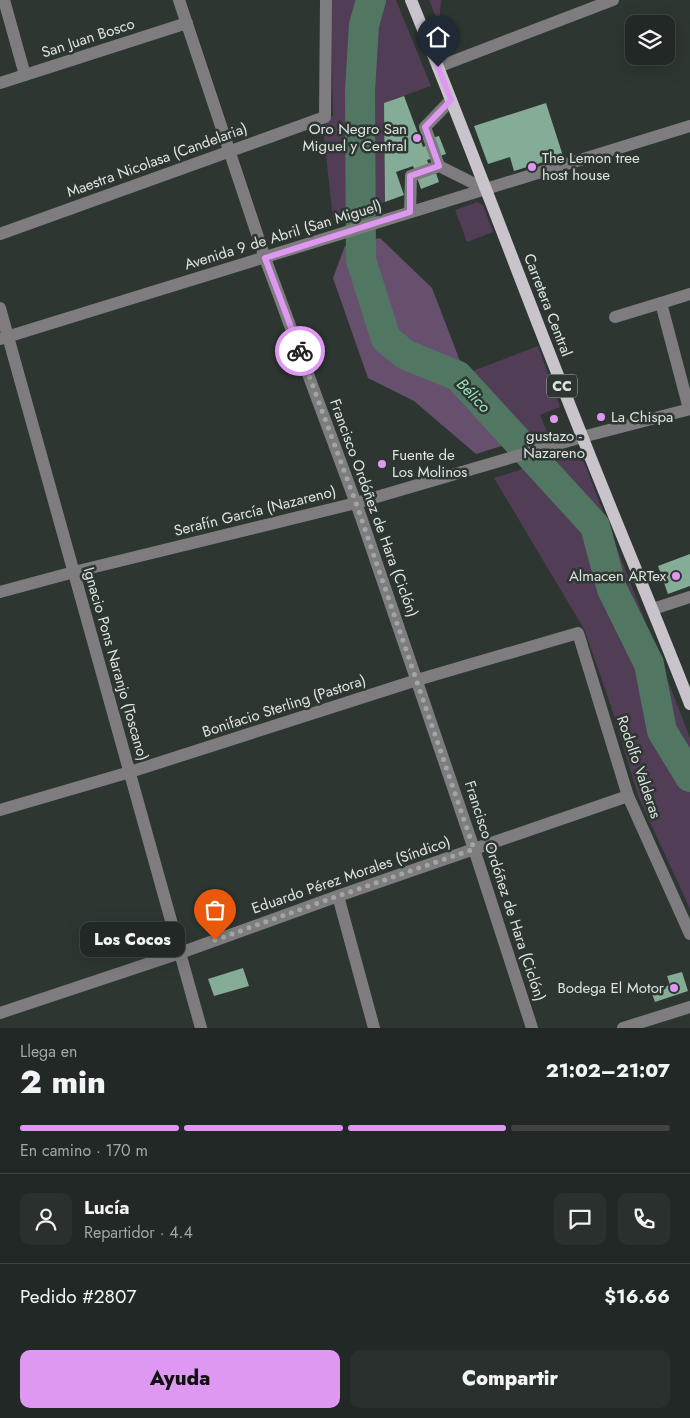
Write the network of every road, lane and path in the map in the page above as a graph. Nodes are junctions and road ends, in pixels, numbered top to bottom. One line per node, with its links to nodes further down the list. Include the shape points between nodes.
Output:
1 (4, 0): 8 (street)
2 (179, 0): 6 (street, Francisco Ordóñez de Hara (Ciclón))
3 (326, 0): 12 (street, Maestra Nicolasa (Candelaria), via 325,116)
4 (411, 0): 7 (main road, Carretera Central / CC)
5 (613, 0): 7 (street)
6 (186, 24): 8 (street, San Juan Bosco); 12 (street, Francisco Ordóñez de Hara (Ciclón))
7 (438, 67): 10 (main road, Carretera Central / CC)
8 (25, 75): 9 (street, San Juan Bosco)
9 (0, 83)
10 (451, 100): 13 (street, via 425,127); 14 (main road, Carretera Central / CC)
11 (690, 126): 14 (street, Avenida 9 de Abril (San Miguel))
12 (229, 150): 16 (street, Maestra Nicolasa (Candelaria)); 17 (street, Francisco Ordóñez de Hara (Ciclón))
13 (439, 166): 14 (street); 15 (street, via 410,176)
14 (485, 189): 15 (street, Avenida 9 de Abril (San Miguel)); 24 (main road, Carretera Central / CC)
15 (410, 212): 17 (street, Avenida 9 de Abril (San Miguel))
16 (0, 234)
17 (265, 258): 22 (street, Avenida 9 de Abril (San Miguel)); 25 (street, Francisco Ordóñez de Hara (Ciclón))
18 (690, 294): 19 (street)
19 (661, 303): 21 (street); 23 (street)
20 (0, 308): 22 (street, Ignacio Pons Naranjo (Toscano))
21 (615, 318)
22 (4, 338): 26 (street, Ignacio Pons Naranjo (Toscano))
23 (689, 409): 24 (street, Serafín García (Nazareno))
24 (582, 437): 25 (street, Serafín García (Nazareno)); 29 (main road, Carretera Central / CC)
25 (356, 503): 26 (street, Serafín García (Nazareno)); 31 (street, Francisco Ordóñez de Hara (Ciclón))
26 (74, 572): 27 (street, Serafín García (Nazareno)); 33 (street, Ignacio Pons Naranjo (Toscano))
27 (0, 592)
28 (690, 597): 29 (street)
29 (653, 610): 32 (main road, Carretera Central / CC)
30 (578, 633): 31 (street, Bonifacio Sterling (Pastora)); 34 (street, Rodolfo Valderas)
31 (417, 680): 33 (street, Bonifacio Sterling (Pastora)); 36 (street, Francisco Ordóñez de Hara (Ciclón))
32 (690, 704)
33 (130, 772): 35 (street, Bonifacio Sterling (Pastora)); 39 (street, Ignacio Pons Naranjo (Toscano))
34 (628, 796): 36 (street, Eduardo Pérez Morales (Síndico)); 38 (street, Rodolfo Valderas)
35 (0, 810)
36 (474, 849): 37 (street, Eduardo Pérez Morales (Síndico)); 44 (street, Francisco Ordóñez de Hara (Ciclón))
37 (338, 896): 39 (street, Eduardo Pérez Morales (Síndico)); 43 (street)
38 (690, 934)
39 (180, 953): 41 (street, Eduardo Pérez Morales (Síndico)); 42 (street, Ignacio Pons Naranjo (Toscano))
40 (690, 1008): 45 (street)
41 (0, 1013)
42 (201, 1028)
43 (374, 1028)
44 (532, 1028)
45 (623, 1028)

